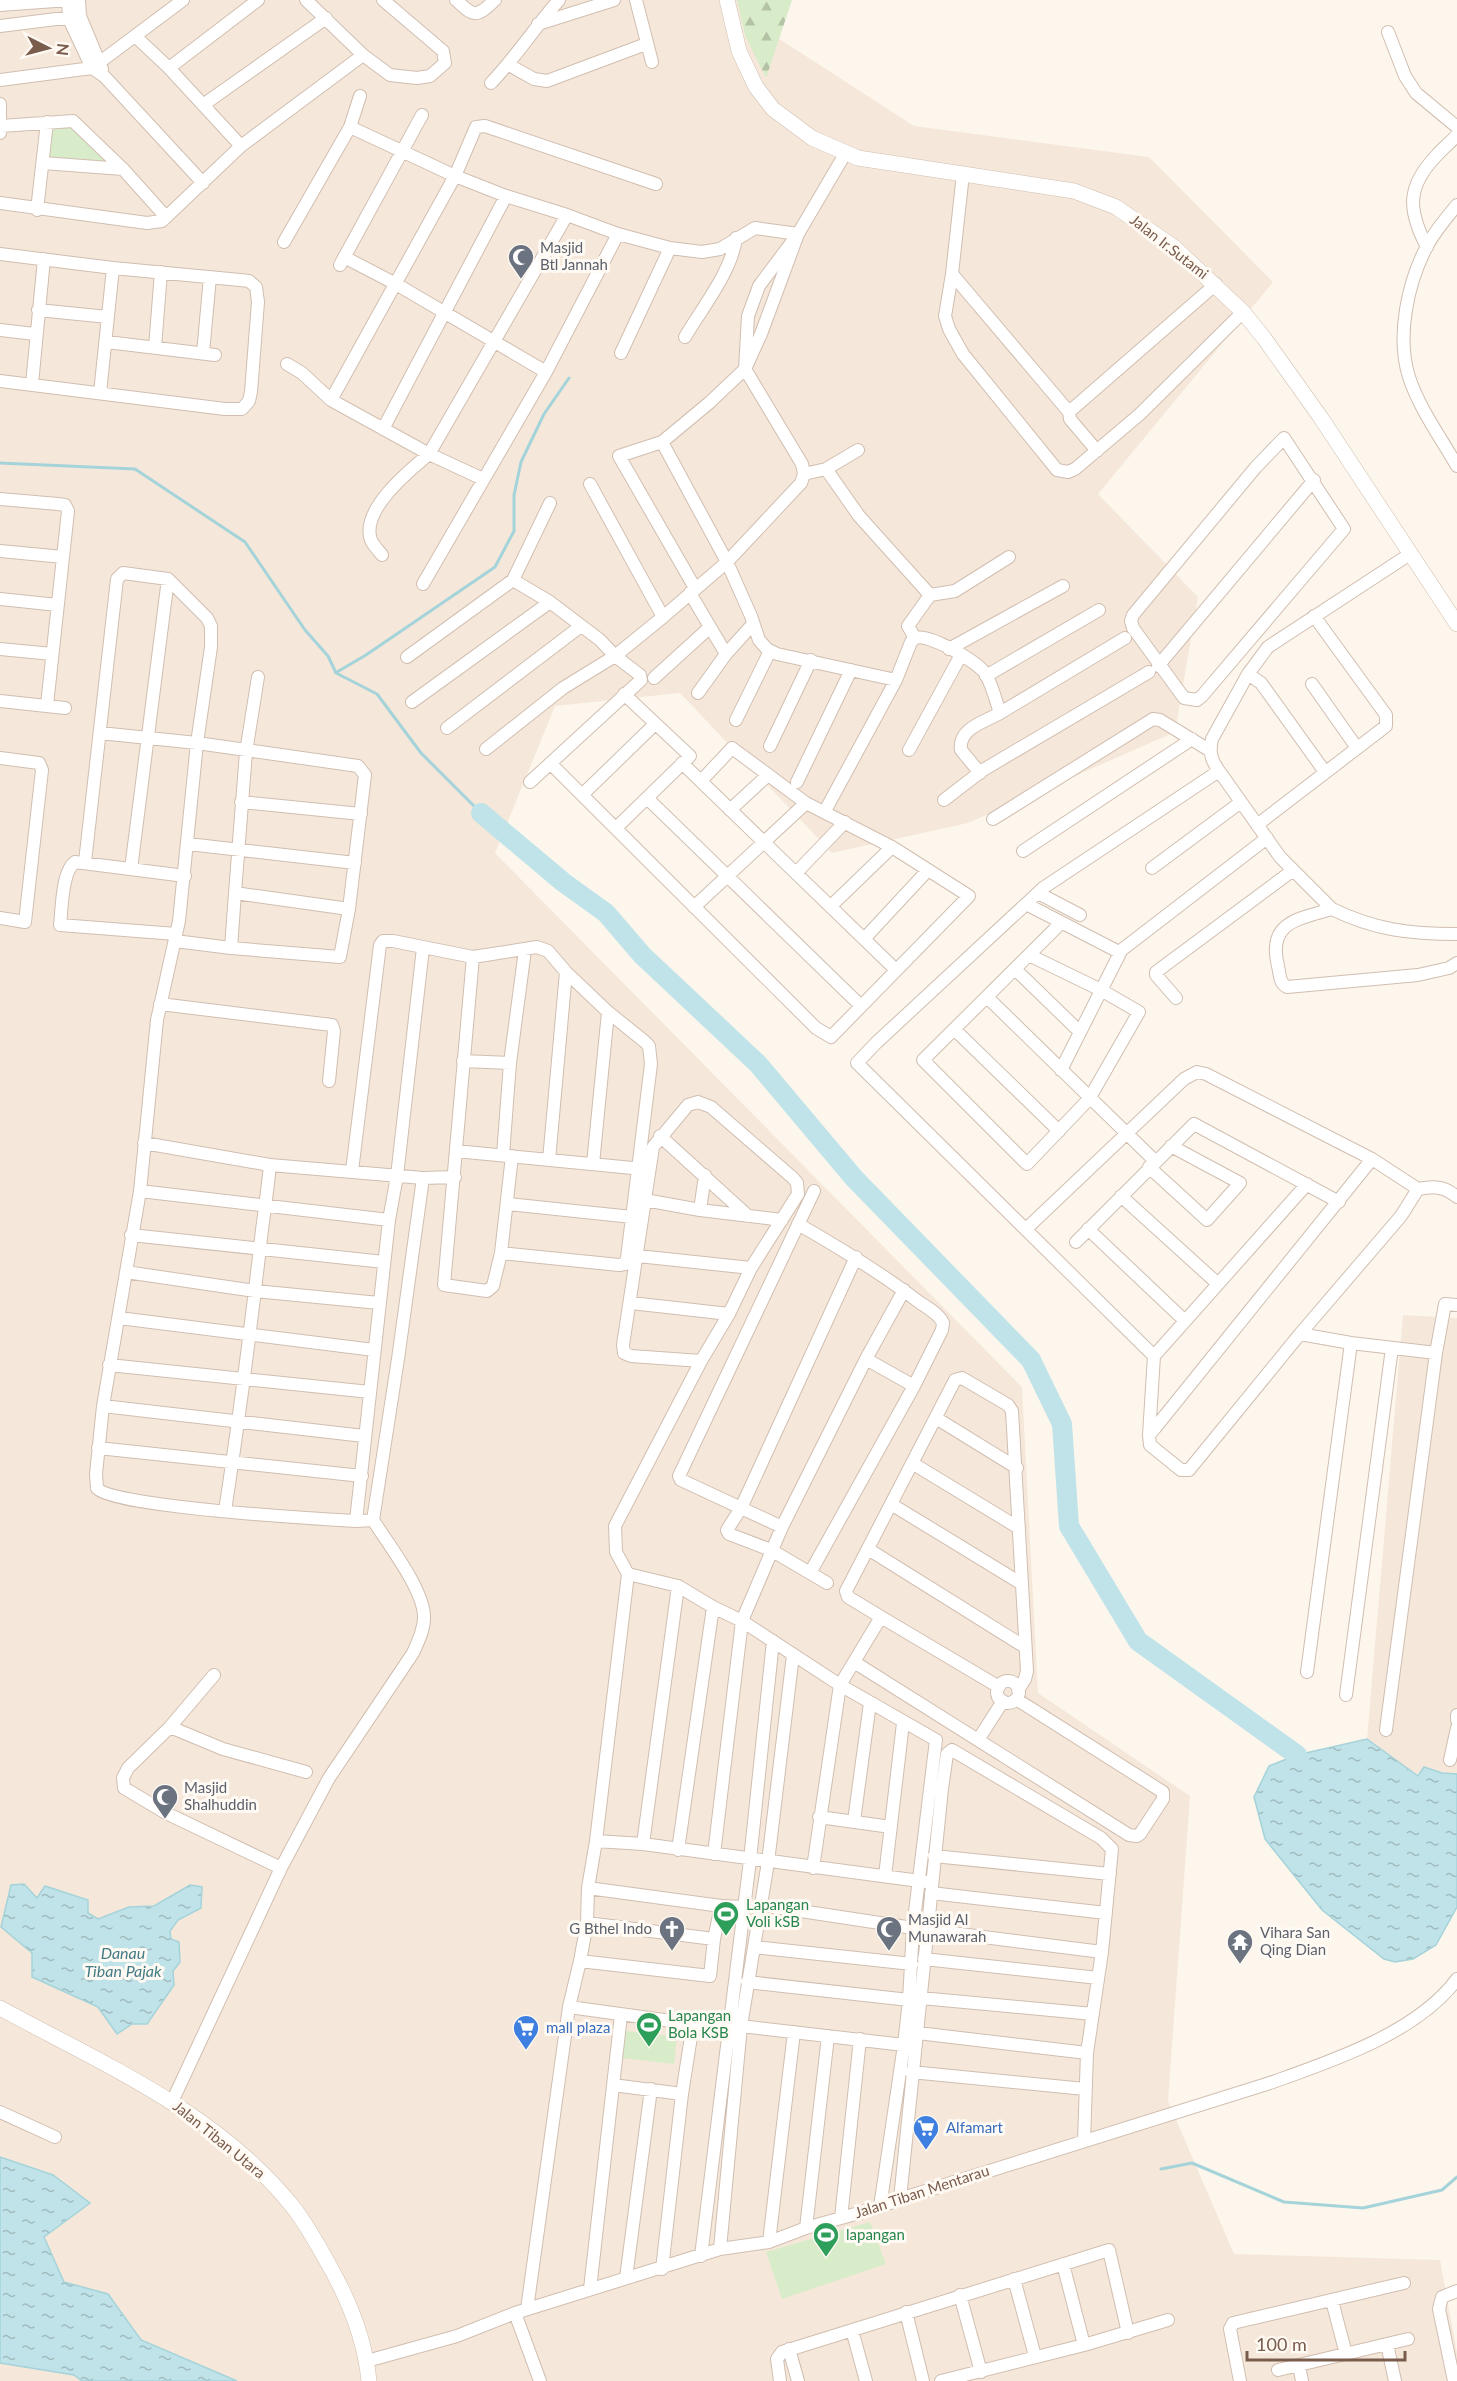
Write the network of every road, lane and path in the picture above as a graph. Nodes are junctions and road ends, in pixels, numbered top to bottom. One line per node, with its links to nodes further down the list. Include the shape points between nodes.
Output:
1 (69, 0): 13 (street); 14 (street)
2 (79, 0): 14 (street)
3 (183, 0): 19 (street)
4 (258, 0): 25 (street)
5 (306, 0): 15 (street)
6 (383, 0): 21 (street, via 443,51 445,63 430,76 395,76)
7 (456, 0): 8 (street, via 476,14)
8 (495, 0)
9 (560, 0): 16 (street)
10 (614, 0): 16 (street)
11 (636, 0): 20 (street)
12 (727, 0): 39 (street, Jalan Ir.Sutami, via 739,51 764,99 797,129)
13 (0, 5)
14 (75, 17): 17 (street); 23 (street)
15 (326, 18): 21 (street); 30 (street)
16 (537, 24): 24 (street)
17 (0, 26)
18 (1388, 33): 34 (street, via 1416,93)
19 (135, 36): 23 (street); 25 (street)
20 (646, 44): 22 (street); 24 (street, via 547,81 534,79)
21 (363, 55): 37 (street)
22 (652, 62)
23 (97, 65): 26 (street); 44 (street)
24 (509, 65): 27 (street)
25 (169, 68): 30 (street)
26 (0, 80)
27 (491, 83)
28 (360, 96): 33 (street)
29 (0, 104): 35 (street)
30 (203, 105): 37 (street)
31 (422, 115): 38 (street)
32 (47, 122): 35 (street); 40 (street); 41 (street, via 78,123)
33 (350, 127): 38 (street); 55 (street)
34 (1457, 127)
35 (0, 130)
36 (1457, 135): 56 (street, via 1419,176 1413,194 1413,217)
37 (241, 146): 44 (street)
38 (402, 152): 43 (street); 64 (street, via 342,261)
39 (845, 154): 42 (street, Jalan Ir.Sutami); 53 (street)
40 (43, 163): 41 (street); 49 (street)
41 (123, 169): 51 (street)
42 (963, 174): 62 (street); 65 (street, Jalan Ir.Sutami, via 1074,191 1116,207 1167,242)
43 (455, 176): 45 (street, via 474,129 485,126); 46 (street); 64 (street)
44 (203, 183): 51 (street)
45 (656, 184)
46 (506, 196): 50 (street); 68 (street)
47 (0, 203): 49 (street)
48 (1457, 205): 56 (street)
49 (38, 210): 51 (street, via 147,223)
50 (567, 215): 52 (street); 74 (street)
51 (166, 217)
52 (618, 234): 57 (street); 79 (street)
53 (798, 234): 54 (street, via 762,228); 78 (street); 78 (street, via 765,276 752,302)
54 (736, 238): 57 (street, via 709,252); 72 (street, via 724,273)
55 (284, 242)
56 (1427, 247): 90 (street, via 1409,296 1406,360 1415,392)
57 (670, 248): 76 (street)
58 (0, 254): 59 (street)
59 (44, 259): 60 (street); 66 (street)
60 (113, 268): 61 (street); 69 (street)
61 (161, 272): 63 (street); 75 (street)
62 (952, 274): 84 (street); 88 (street, via 945,316 954,339 1051,465 1068,472)
63 (210, 277): 75 (street, via 209,354); 82 (street, via 249,282 257,290 251,392 246,407 225,409)
64 (396, 284): 68 (street); 83 (street)
65 (1216, 284): 67 (street, Jalan Ir.Sutami); 84 (street)
66 (38, 310): 69 (street); 71 (street)
67 (1244, 312): 88 (street); 99 (street, Jalan Ir.Sutami, via 1321,418)
68 (446, 314): 74 (street); 85 (street)
69 (108, 317): 73 (street)
70 (0, 330): 71 (street)
71 (35, 334): 81 (street)
72 (685, 337)
73 (106, 342): 75 (street); 82 (street)
74 (493, 342): 79 (street); 89 (street)
75 (155, 347)
76 (621, 353)
77 (287, 364): 83 (street)
78 (745, 369): 86 (street); 92 (street, via 802,464)
79 (546, 372): 93 (street)
80 (0, 381): 81 (street)
81 (32, 384): 82 (street)
82 (100, 393)
83 (331, 400): 85 (street)
84 (1069, 412): 88 (street, via 1070,419)
85 (384, 429): 89 (street)
86 (662, 442): 103 (street); 108 (street, via 619,456)
87 (858, 450): 91 (street)
88 (1097, 451)
89 (429, 454): 93 (street); 100 (street, via 399,479 376,512 371,539)
90 (1457, 466)
91 (826, 469): 92 (street); 109 (street, via 859,516)
92 (804, 474): 103 (street, via 801,483)
93 (483, 479): 106 (street)
94 (1314, 480): 130 (street); 130 (street, via 1344,529 1197,700 1184,698); 130 (street, via 1284,438 1241,484 1133,615 1133,628)
95 (590, 484): 115 (street)
96 (0, 499): 101 (street, via 65,505 69,515)
97 (550, 503): 105 (street)
98 (0, 551): 101 (street)
99 (1410, 554): 114 (street); 117 (street, Jalan Ir.Sutami)
100 (382, 555)
101 (63, 557): 112 (street)
102 (1009, 557): 109 (street, via 955,591)
103 (727, 562): 108 (street); 116 (street)
104 (168, 579): 148 (street, via 123,573 119,576); 149 (street); 151 (street, via 211,626)
105 (513, 580): 111 (street); 128 (street)
106 (423, 584)
107 (1063, 586): 124 (street)
108 (693, 591): 115 (street); 119 (street)
109 (930, 595): 120 (street, via 908,626)
110 (0, 599): 112 (street)
111 (550, 602): 118 (street); 141 (street)
112 (58, 605): 125 (street)
113 (1099, 610): 133 (street)
114 (1314, 616): 132 (street, via 1268,647); 153 (street, via 1386,715 1386,726)
115 (663, 617): 127 (street)
116 (753, 624): 123 (street, via 759,640); 126 (street)
117 (1457, 624)
118 (581, 626): 127 (street); 147 (street)
119 (709, 628): 126 (street); 135 (street)
120 (915, 638): 124 (street, via 925,637); 136 (street)
121 (1125, 638): 144 (street)
122 (0, 649): 125 (street)
123 (770, 651): 129 (street); 145 (street)
124 (955, 652): 133 (street); 155 (street)
125 (52, 654): 142 (street)
126 (726, 654): 138 (street)
127 (615, 656): 139 (street, via 640,675 638,684); 154 (street, via 563,688)
128 (407, 657)
129 (811, 660): 131 (street); 152 (street)
130 (1154, 669): 163 (street)
131 (851, 670): 136 (street); 167 (street)
132 (1248, 674): 156 (street, via 1216,729); 162 (street, via 1261,683)
133 (986, 676): 144 (street)
134 (258, 677): 157 (street)
135 (654, 678)
136 (896, 681): 175 (street)
137 (1312, 684): 153 (street)
138 (699, 693)
139 (624, 694): 146 (street); 159 (street)
140 (0, 701): 142 (street)
141 (412, 702)
142 (47, 705): 143 (street)
143 (65, 708)
144 (1000, 713): 163 (street, via 962,736 962,750)
145 (736, 720)
146 (655, 724): 160 (street, via 690,756); 168 (street)
147 (447, 728)
148 (100, 733): 149 (street); 187 (street)
149 (147, 737): 151 (street); 190 (street)
150 (1192, 739): 156 (street); 177 (street, via 1160,720 1148,721); 186 (street)
151 (197, 743): 157 (street); 183 (street)
152 (770, 746)
153 (1358, 748): 162 (street)
154 (486, 749)
155 (909, 750)
156 (1209, 750): 161 (street)
157 (246, 752): 171 (street); 176 (street, via 358,766 365,775)
158 (0, 758): 204 (street, via 33,761 42,770 25,922)
159 (551, 764): 165 (street); 168 (street)
160 (682, 764): 166 (street); 169 (street)
161 (1219, 771): 172 (street); 197 (street)
162 (1325, 772): 179 (street)
163 (980, 773): 170 (street)
164 (768, 775): 166 (street, via 732,748); 173 (street); 174 (street)
165 (530, 782)
166 (701, 782): 174 (street)
167 (797, 782)
168 (582, 795): 180 (street)
169 (647, 798): 180 (street); 195 (street)
170 (944, 800)
171 (241, 802): 176 (street); 185 (street)
172 (1241, 802): 179 (street); 189 (street)
173 (806, 803): 175 (street); 182 (street)
174 (730, 810): 182 (street)
175 (825, 811): 178 (street)
176 (361, 814): 188 (street)
177 (993, 819)
178 (845, 822): 184 (street); 193 (street)
179 (1257, 825): 181 (street)
180 (616, 828): 200 (street)
181 (1267, 838): 192 (street); 212 (street)
182 (764, 842): 193 (street); 195 (street)
183 (188, 844): 185 (street); 194 (street)
184 (892, 847): 191 (street); 199 (street)
185 (240, 849): 188 (street); 196 (street)
186 (1023, 851)
187 (86, 862): 190 (street); 207 (street, via 75,862 68,870 60,925)
188 (355, 863): 201 (street)
189 (1152, 868)
190 (131, 869): 194 (street)
191 (928, 870): 208 (street); 217 (street, via 969,896)
192 (1292, 871): 202 (street); 221 (street, via 1156,972)
193 (796, 873): 199 (street)
194 (184, 876): 207 (street)
195 (727, 876): 200 (street); 223 (street)
196 (235, 893): 201 (street); 209 (street)
197 (1038, 893): 198 (street); 203 (street)
198 (1026, 904): 205 (street); 267 (street, via 857,1063)
199 (831, 906): 208 (street)
200 (694, 907): 223 (street, via 816,1029 831,1037)
201 (349, 909): 209 (street, via 339,958)
202 (1332, 909): 206 (street, via 1388,930); 215 (street, via 1295,920 1281,931 1275,957 1284,986 1418,975)
203 (1080, 915)
204 (0, 918)
205 (1061, 923): 212 (street); 213 (street)
206 (1457, 934)
207 (175, 937): 209 (street); 222 (street)
208 (864, 939): 217 (street)
209 (231, 948)
210 (423, 948): 214 (street); 245 (street, via 387,940 380,945); 247 (street)
211 (525, 950): 214 (street); 218 (street, via 545,948); 228 (street)
212 (1121, 951): 219 (street)
213 (1029, 955): 216 (street); 219 (street)
214 (473, 957): 227 (street)
215 (1457, 963)
216 (1015, 969): 220 (street); 226 (street)
217 (896, 970): 223 (street)
218 (566, 972): 224 (street); 239 (street)
219 (1101, 990): 226 (street); 231 (street, via 1139,1012)
220 (987, 997): 225 (street); 229 (street)
221 (1176, 998)
222 (160, 1004): 230 (street, via 332,1025); 235 (street)
223 (861, 1006)
224 (608, 1012): 241 (street); 244 (street, via 644,1041 650,1051)
225 (954, 1029): 232 (street); 232 (street, via 923,1060 1027,1164)
226 (1080, 1032): 229 (street)
227 (463, 1061): 228 (street); 237 (street)
228 (510, 1063): 238 (street)
229 (1061, 1070): 231 (street)
230 (329, 1081)
231 (1089, 1099): 232 (street); 233 (street)
232 (1059, 1131)
233 (1127, 1132): 240 (street, via 1184,1079 1197,1072); 242 (street); 267 (street)
234 (660, 1136): 244 (street); 246 (street); 264 (street, via 688,1104 698,1102 711,1107 797,1183 796,1200)
235 (144, 1143): 243 (street); 252 (street)
236 (1171, 1146): 242 (street); 242 (street, via 1240,1183 1207,1220); 250 (street, via 1194,1124)
237 (456, 1151): 238 (street); 249 (street)
238 (507, 1156): 239 (street); 258 (street)
239 (549, 1160): 241 (street)
240 (1372, 1160): 251 (street); 257 (street)
241 (593, 1164): 244 (street)
242 (1152, 1164): 254 (street)
243 (270, 1165): 245 (street); 259 (street)
244 (643, 1169): 256 (street); 262 (street)
245 (352, 1171): 247 (street)
246 (705, 1175): 260 (street); 261 (street)
247 (397, 1176): 248 (street); 263 (street)
248 (423, 1178): 249 (street); 312 (street)
249 (455, 1178): 271 (street, via 444,1285 491,1289)
250 (1306, 1184): 257 (street); 277 (street)
251 (1418, 1189): 255 (street, via 1435,1186 1448,1189); 286 (street, via 1401,1216)
252 (140, 1191): 259 (street); 268 (street)
253 (814, 1191): 265 (street)
254 (1120, 1196): 266 (street); 277 (street)
255 (1457, 1197)
256 (645, 1200): 260 (street); 272 (street)
257 (1339, 1202): 302 (street)
258 (508, 1204): 262 (street); 271 (street)
259 (267, 1205): 263 (street); 270 (street)
260 (700, 1210): 261 (street)
261 (748, 1216): 264 (street)
262 (632, 1217): 271 (street, via 627,1258 622,1265)
263 (389, 1220): 274 (street)
264 (782, 1221): 275 (street)
265 (798, 1224): 273 (street); 310 (street, via 679,1476)
266 (1088, 1229): 269 (street); 285 (street)
267 (1026, 1230): 292 (street)
268 (131, 1235): 270 (street); 276 (street)
269 (1076, 1242)
270 (260, 1248): 274 (street); 279 (street)
271 (501, 1253)
272 (638, 1256): 275 (street); 281 (street)
273 (856, 1257): 278 (street); 310 (street)
274 (384, 1262): 280 (street)
275 (751, 1268): 283 (street)
276 (126, 1272): 279 (street); 284 (street)
277 (1217, 1283): 285 (street)
278 (904, 1290): 293 (street); 297 (street, via 943,1323)
279 (255, 1291): 280 (street); 287 (street)
280 (379, 1303): 290 (street)
281 (631, 1303): 283 (street); 294 (street, via 624,1353)
282 (1457, 1305): 291 (street, via 1445,1304)
283 (729, 1314): 294 (street)
284 (119, 1318): 287 (street); 295 (street)
285 (1184, 1320): 292 (street)
286 (1300, 1334): 288 (street); 302 (street, via 1189,1470 1181,1470 1150,1445)
287 (249, 1336): 290 (street); 296 (street)
288 (1351, 1343): 289 (street); 330 (street)
289 (1392, 1348): 291 (street); 335 (street)
290 (374, 1350): 298 (street)
291 (1436, 1353): 343 (street)
292 (1154, 1356): 302 (street)
293 (866, 1359): 297 (street); 314 (street)
294 (701, 1361): 319 (street, via 615,1526 616,1552)
295 (109, 1365): 296 (street); 299 (street)
296 (243, 1378): 298 (street); 301 (street)
297 (914, 1386): 318 (street)
298 (370, 1392): 303 (street)
299 (103, 1406): 301 (street); 304 (street)
300 (936, 1418): 306 (street); 307 (street); 307 (street, via 958,1378 1008,1405 1014,1422)
301 (240, 1421): 303 (street); 305 (street)
302 (1149, 1435)
303 (364, 1436): 308 (street)
304 (98, 1448): 305 (street); 311 (street, via 98,1491)
305 (233, 1462): 308 (street); 311 (street)
306 (912, 1462): 309 (street); 315 (street)
307 (1017, 1468): 315 (street)
308 (362, 1476): 313 (street)
309 (891, 1504): 316 (street); 321 (street)
310 (741, 1508): 314 (street); 317 (street, via 728,1533)
311 (225, 1511): 313 (street)
312 (373, 1520): 313 (street); 357 (street, via 420,1596 424,1620 421,1634 392,1686 328,1778)
313 (356, 1521)
314 (782, 1527): 317 (street)
315 (1019, 1528): 321 (street)
316 (868, 1549): 324 (street, via 846,1593); 327 (street)
317 (771, 1550): 318 (street); 325 (street)
318 (810, 1573): 320 (street)
319 (628, 1574): 322 (street); 350 (street)
320 (827, 1583)
321 (1022, 1584): 327 (street)
322 (678, 1586): 323 (street); 351 (street)
323 (713, 1607): 325 (street); 352 (street)
324 (881, 1617): 329 (street); 333 (street)
325 (742, 1621): 326 (street); 353 (street)
326 (773, 1641): 328 (street); 355 (street)
327 (1025, 1647): 334 (street, via 1026,1675)
328 (793, 1655): 332 (street); 356 (street)
329 (854, 1662): 332 (street); 344 (street)
330 (1307, 1672)
331 (214, 1675): 341 (street)
332 (840, 1685): 337 (street); 347 (street)
333 (999, 1687): 334 (street, via 1010,1681 1016,1685); 336 (street, via 998,1696)
334 (1017, 1695): 336 (street, via 1010,1703); 344 (street, via 1163,1792 1163,1799 1140,1834 1129,1835)
335 (1346, 1695)
336 (1003, 1701): 344 (street)
337 (870, 1703): 340 (street); 348 (street)
338 (1457, 1715): 339 (street)
339 (1457, 1720)
340 (903, 1723): 349 (street); 361 (street, via 936,1740)
341 (170, 1727): 346 (street, via 223,1749); 357 (street, via 128,1768 124,1788 166,1813)
342 (1457, 1728): 345 (street)
343 (1386, 1730)
344 (978, 1740)
345 (1450, 1760)
346 (306, 1772)
347 (819, 1817): 348 (street); 358 (street)
348 (854, 1821): 349 (street)
349 (891, 1827): 360 (street)
350 (596, 1841): 351 (street); 362 (street)
351 (643, 1844): 352 (street)
352 (678, 1850): 353 (street)
353 (714, 1854): 355 (street)
354 (934, 1856): 359 (street); 359 (street, via 947,1754 952,1750 1108,1844 1112,1852); 361 (street)
355 (750, 1860): 356 (street); 365 (street)
356 (768, 1862): 358 (street); 363 (street)
357 (281, 1868): 396 (street)
358 (813, 1868): 360 (street)
359 (1110, 1874): 366 (street)
360 (885, 1876): 361 (street)
361 (927, 1885): 366 (street); 368 (street); 369 (street)
362 (588, 1888): 364 (street); 367 (street)
363 (761, 1905): 368 (street); 371 (street)
364 (721, 1906): 365 (street); 370 (street)
365 (744, 1907): 384 (street)
366 (1106, 1913): 372 (street)
367 (586, 1923): 370 (street); 373 (street)
368 (913, 1928): 369 (street); 374 (street)
369 (927, 1929): 372 (street); 374 (street)
370 (714, 1940): 373 (street, via 710,1976)
371 (754, 1947): 374 (street); 377 (street)
372 (1102, 1952): 375 (street)
373 (580, 1961): 379 (street)
374 (918, 1961): 375 (street); 378 (street)
375 (1098, 1978): 381 (street)
376 (1457, 1979): 399 (street, Jalan Tiban Mentarau, via 1438,2002 1403,2026 1330,2062)
377 (747, 1982): 378 (street); 384 (street)
378 (915, 1999): 381 (street); 386 (street); 389 (street)
379 (569, 2007): 382 (street); 416 (street)
380 (0, 2008): 396 (street, Jalan Tiban Utara)
381 (1093, 2014): 390 (street)
382 (621, 2015): 383 (street); 392 (street)
383 (693, 2024): 384 (street); 395 (street)
384 (735, 2026): 385 (street); 405 (street); 406 (street)
385 (794, 2032): 387 (street); 404 (street)
386 (918, 2033): 390 (street); 391 (street)
387 (828, 2036): 388 (street); 403 (street)
388 (860, 2039): 389 (street); 402 (street)
389 (904, 2045): 401 (street)
390 (1087, 2053): 394 (street)
391 (911, 2072): 394 (street); 400 (street)
392 (613, 2085): 393 (street); 412 (street)
393 (651, 2089): 395 (street); 409 (street)
394 (1085, 2089): 399 (street)
395 (682, 2094): 408 (street)
396 (172, 2102): 428 (street, Jalan Tiban Utara, via 246,2158 293,2208 339,2281)
397 (0, 2112): 398 (street)
398 (56, 2137)
399 (1084, 2141): 400 (street, Jalan Tiban Mentarau)
400 (900, 2199): 401 (street, Jalan Tiban Mentarau)
401 (880, 2207): 402 (street, Jalan Tiban Mentarau)
402 (841, 2218): 403 (street, Jalan Tiban Mentarau)
403 (806, 2228): 404 (street, Jalan Tiban Mentarau)
404 (769, 2242): 405 (street, Jalan Tiban Mentarau)
405 (720, 2249): 406 (street, Jalan Tiban Mentarau)
406 (701, 2256): 408 (street, Jalan Tiban Mentarau)
407 (1063, 2264): 410 (street); 420 (street, via 1109,2250); 423 (street)
408 (662, 2269): 409 (street, Jalan Tiban Mentarau)
409 (626, 2277): 412 (street, Jalan Tiban Mentarau)
410 (1014, 2278): 414 (street); 427 (street)
411 (1404, 2283): 415 (street)
412 (590, 2289): 416 (street, Jalan Tiban Mentarau)
413 (1457, 2291): 425 (street, via 1442,2297 1440,2303)
414 (960, 2295): 417 (street); 431 (street)
415 (1330, 2301): 426 (street); 439 (street, via 1232,2324)
416 (521, 2311): 428 (street, Jalan Tiban Mentarau, via 457,2336); 433 (street)
417 (906, 2312): 419 (street); 437 (street)
418 (1168, 2320): 420 (street)
419 (852, 2330): 424 (street); 436 (street)
420 (1128, 2333): 423 (street)
421 (1408, 2339): 422 (street)
422 (1387, 2344): 426 (street); 441 (street)
423 (1084, 2345): 427 (street)
424 (789, 2349): 434 (street, via 778,2356); 435 (street)
425 (1452, 2352): 442 (street)
426 (1343, 2355): 429 (street)
427 (1035, 2356): 431 (street)
428 (367, 2361): 432 (street, Jalan Tiban Utara)
429 (1299, 2365): 430 (street); 440 (street)
430 (1278, 2370)
431 (981, 2372): 438 (street)
432 (369, 2381)
433 (540, 2381)
434 (780, 2381)
435 (798, 2381)
436 (866, 2381)
437 (923, 2381)
438 (941, 2381)
439 (1240, 2381)
440 (1302, 2381)
441 (1395, 2381)
442 (1454, 2381)

